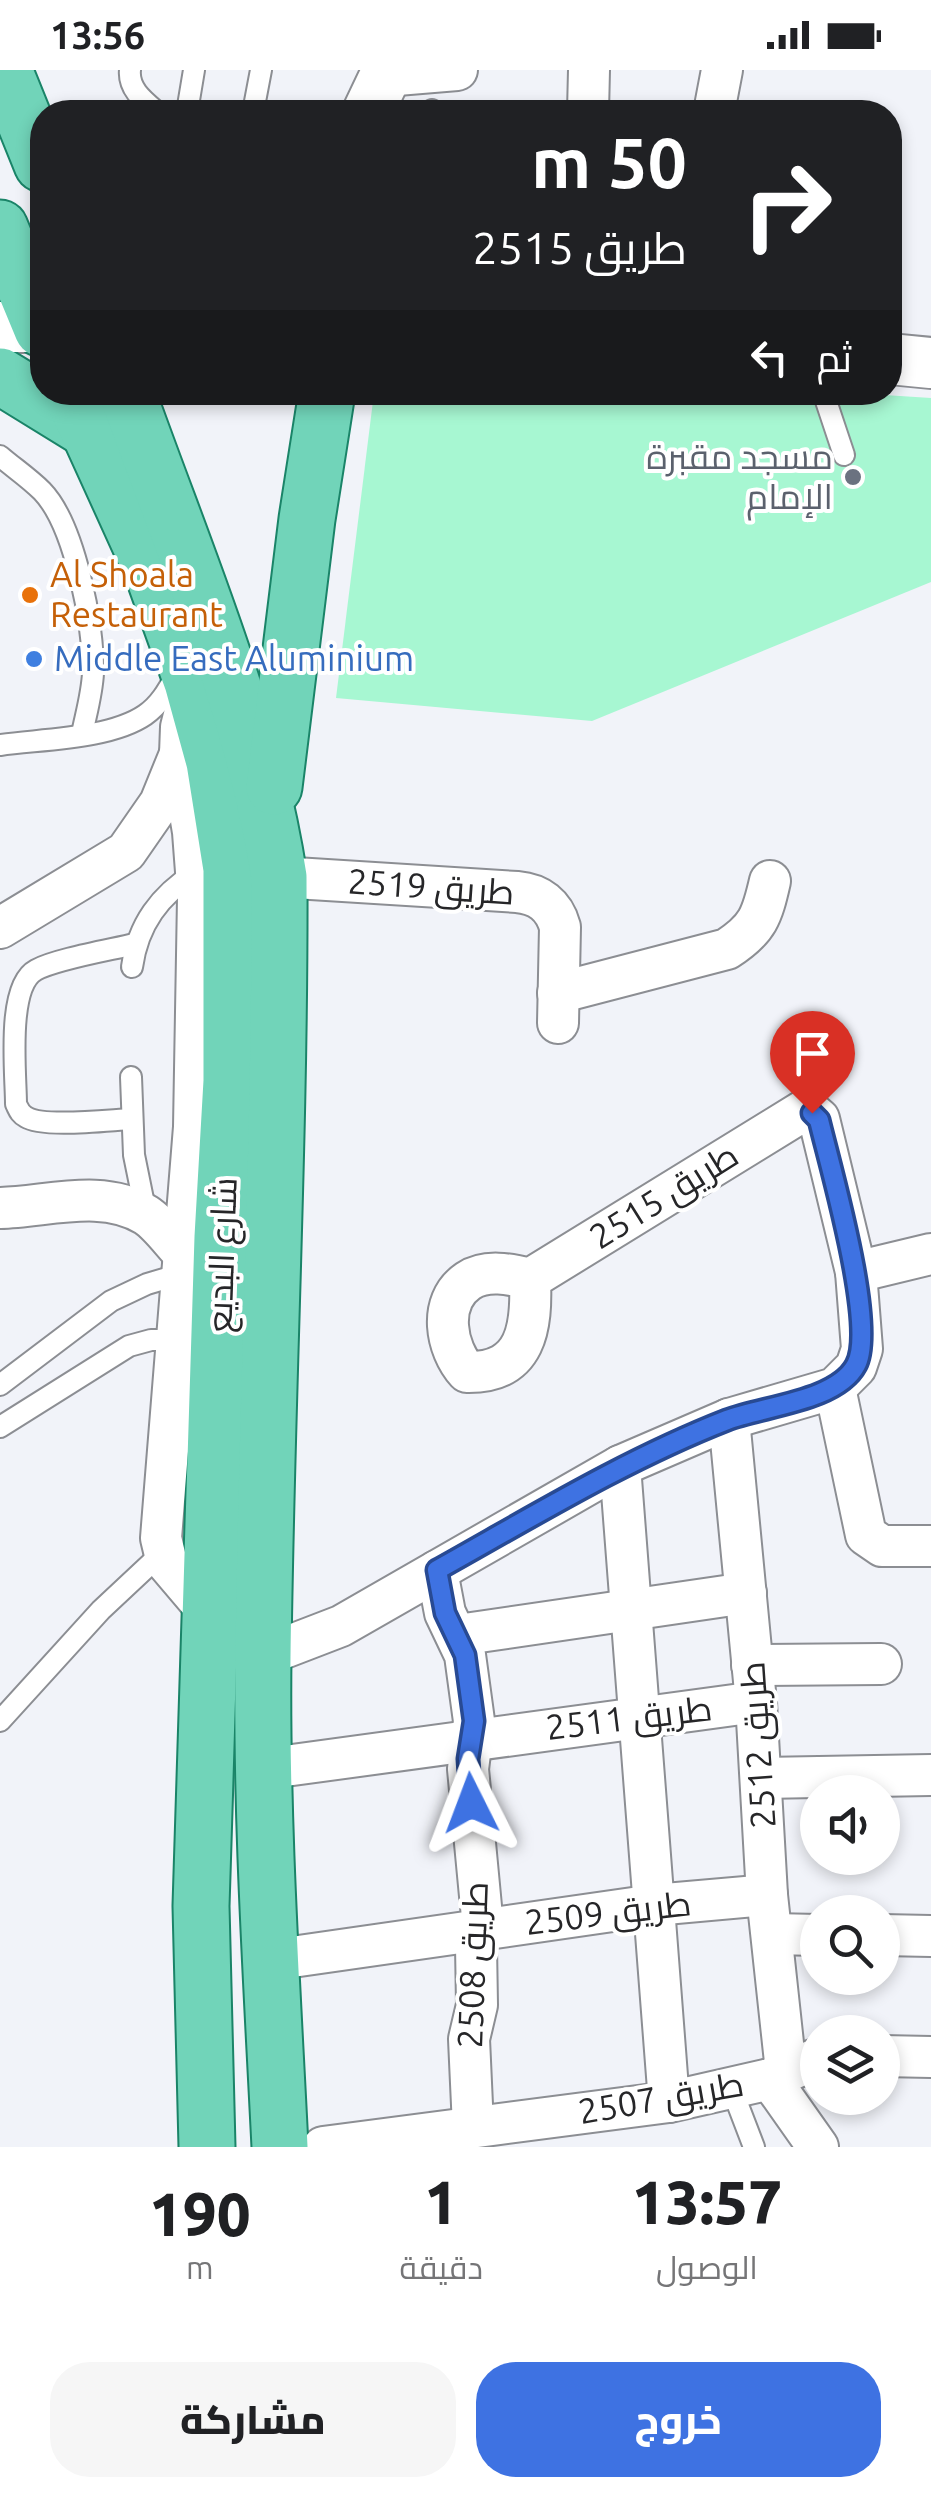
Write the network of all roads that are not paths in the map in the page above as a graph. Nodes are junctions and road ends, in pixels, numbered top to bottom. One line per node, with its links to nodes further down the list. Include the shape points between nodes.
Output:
1 (4, 70): 14 (main road)
2 (130, 70): 9 (lane)
3 (194, 70): 10 (lane)
4 (262, 70): 11 (lane)
5 (457, 70): 8 (street)
6 (589, 70): 12 (street)
7 (722, 70): 13 (street)
8 (381, 86)
9 (142, 100)
10 (189, 100)
11 (256, 100)
12 (588, 100)
13 (716, 100)
14 (30, 133)
15 (0, 228): 16 (main road)
16 (27, 308)
17 (902, 360): 18 (street)
18 (931, 363)
19 (0, 376): 20 (main road)
20 (30, 389)
21 (131, 405): 31 (main road, شارع البديع, via 188,552)
22 (325, 405): 31 (main road)
23 (827, 405): 25 (lane)
24 (80, 411): 27 (main road, شارع البديع, via 151,568)
25 (844, 455)
26 (0, 456): 28 (lane, via 43,492 72,544 92,656)
27 (188, 672): 28 (lane, via 144,715); 30 (street); 44 (main road, شارع البديع, via 214,762 231,869 230,1080)
28 (82, 734): 29 (lane)
29 (0, 745)
30 (180, 754): 32 (street, via 160,803); 33 (street)
31 (270, 820): 34 (main road, شارع البديع)
32 (126, 852): 33 (street, via 146,849); 36 (street)
33 (196, 867): 37 (lane, via 154,909); 44 (street)
34 (279, 878): 35 (street, طريق 2519, via 540,898 557,915 558,1008 727,949 749,935 763,914); 60 (main road, شارع البديع)
35 (770, 882)
36 (0, 928)
37 (135, 944): 38 (lane); 40 (lane, via 36,970 16,1003 20,1112 43,1122)
38 (132, 967)
39 (131, 1078): 40 (lane)
40 (132, 1119): 42 (lane)
41 (0, 1208): 42 (street, via 86,1200)
42 (147, 1215): 44 (street)
43 (931, 1254): 45 (street)
44 (195, 1272): 47 (street); 48 (lane, via 111,1301); 58 (main road, شارع البديع)
45 (856, 1272): 46 (street, طريق 2515, via 819,1120 803,1111); 49 (street, طريق 2515, via 862,1349)
46 (530, 1279)
47 (175, 1340): 51 (lane, via 129,1346); 54 (street)
48 (0, 1385)
49 (835, 1388): 50 (street); 53 (street, via 866,1535 882,1546)
50 (730, 1419): 52 (street); 56 (street, طريق 2512)
51 (0, 1427)
52 (620, 1466): 55 (street); 57 (street)
53 (931, 1546)
54 (163, 1552): 58 (street); 64 (lane)
55 (437, 1570): 59 (street, طريق 2508, via 445,1613); 60 (street, via 341,1626)
56 (746, 1592): 57 (street); 62 (street, طريق 2512)
57 (631, 1609): 59 (street); 63 (street)
58 (212, 1616): 82 (main road, شارع البديع, via 200,1906)
59 (458, 1635): 65 (street, طريق 2508)
60 (263, 1656): 66 (main road, شارع البديع)
61 (880, 1664): 62 (street, طريق 2511)
62 (754, 1683): 63 (street, طريق 2511); 68 (street, طريق 2512)
63 (640, 1716): 65 (street, طريق 2511); 69 (street)
64 (0, 1721)
65 (473, 1738): 66 (street, طريق 2511); 72 (street, طريق 2508, via 468,1769)
66 (264, 1768): 75 (main road, شارع البديع)
67 (931, 1775): 68 (street)
68 (761, 1778): 70 (street, طريق 2512)
69 (654, 1904): 70 (street, طريق 2509); 72 (street, طريق 2509); 80 (street)
70 (770, 1915): 71 (street, طريق 2509); 78 (street, طريق 2512)
71 (800, 1927)
72 (480, 1930): 75 (street, طريق 2509); 81 (street, طريق 2508, via 469,2039)
73 (900, 1935): 74 (street)
74 (931, 1936)
75 (272, 1960): 83 (main road, شارع البديع)
76 (900, 2056): 77 (street)
77 (931, 2057)
78 (791, 2069): 79 (street, طريق 2507); 86 (street)
79 (730, 2088): 80 (street, طريق 2507); 85 (lane)
80 (669, 2102): 81 (street, طريق 2507)
81 (473, 2127): 84 (street, طريق 2507)
82 (206, 2147)
83 (280, 2147)
84 (323, 2147)
85 (754, 2147)
86 (818, 2147)

